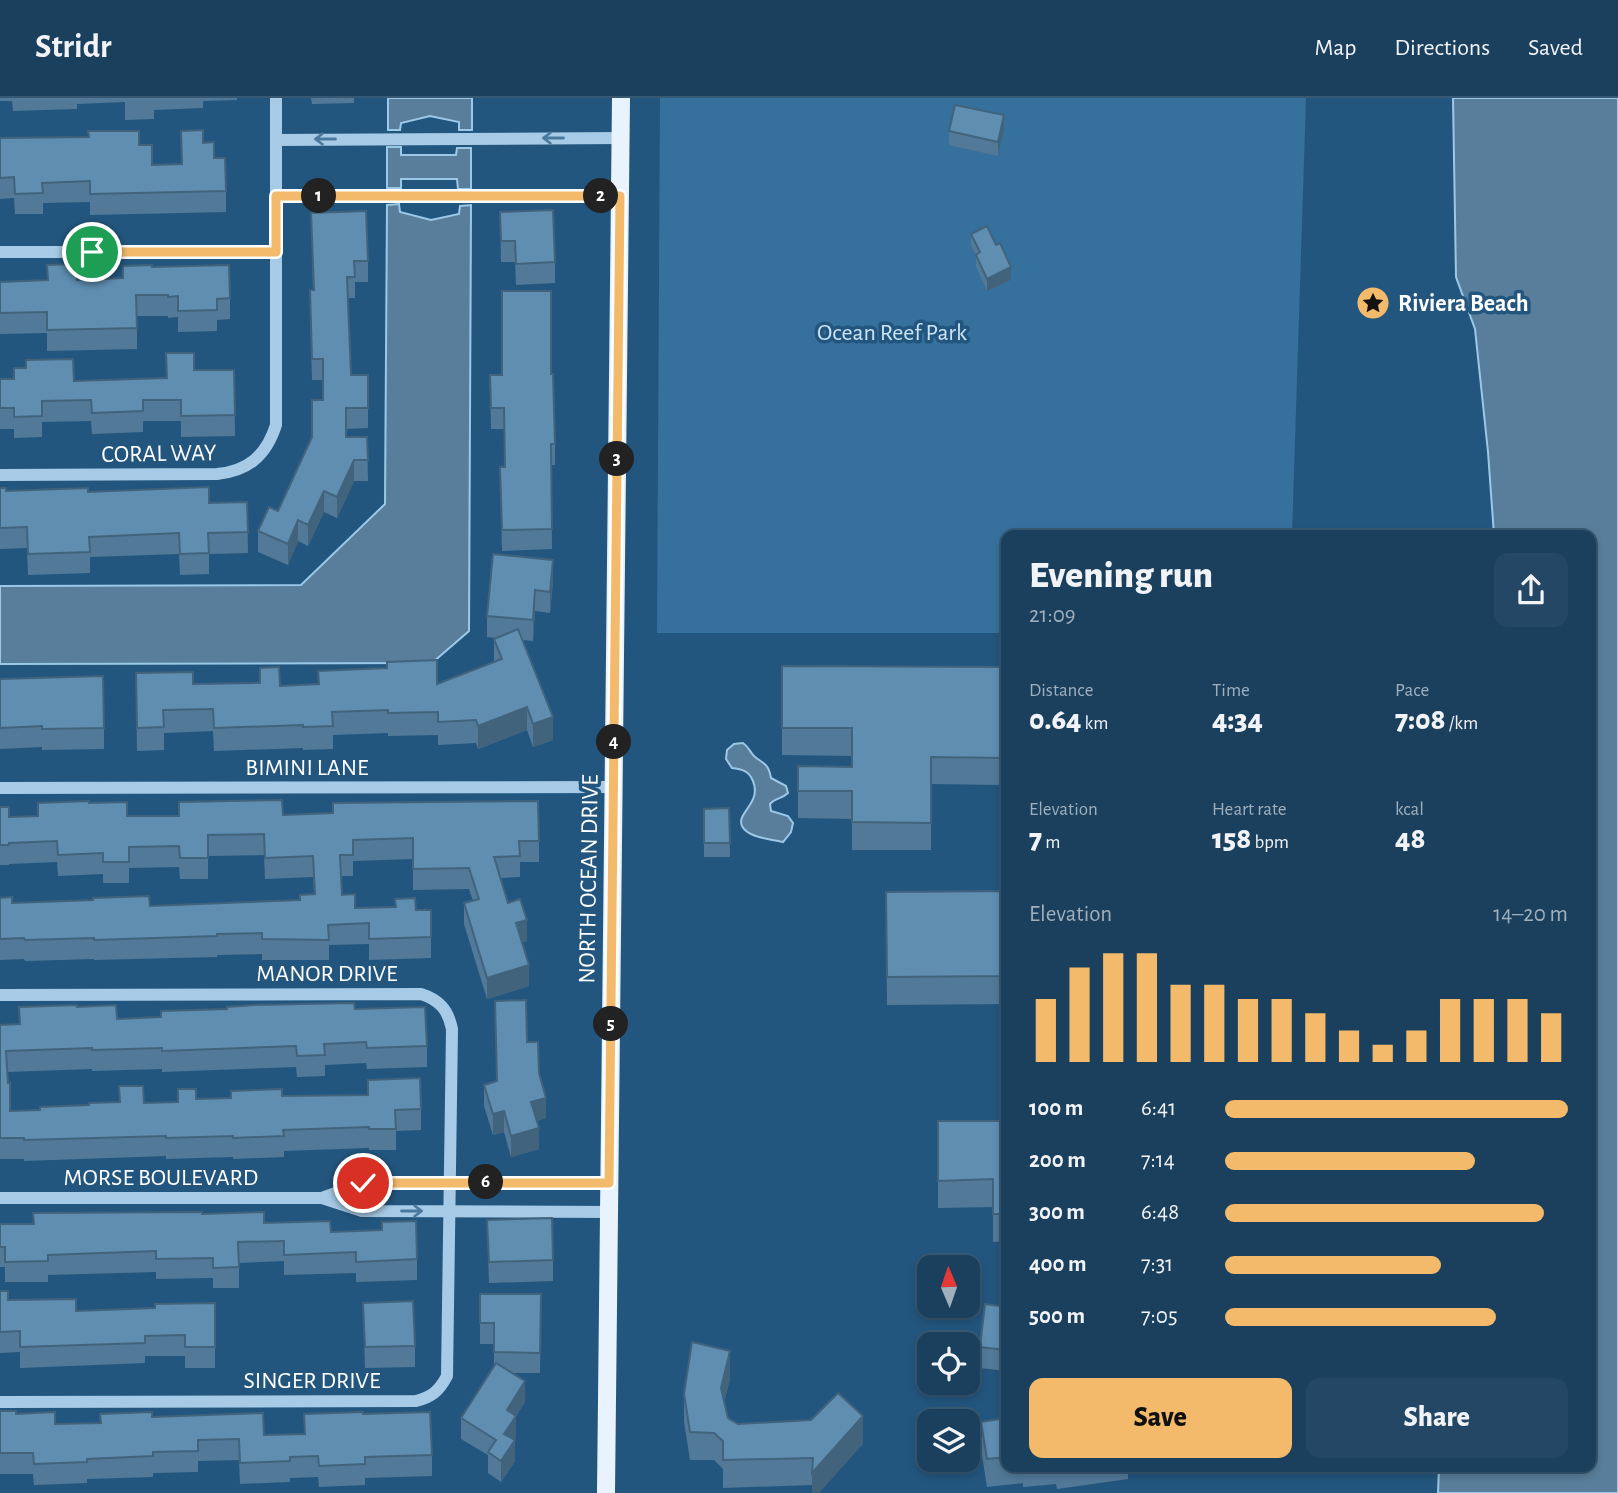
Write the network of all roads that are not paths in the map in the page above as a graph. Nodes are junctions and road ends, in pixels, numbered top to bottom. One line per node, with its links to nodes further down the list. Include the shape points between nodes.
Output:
1 (276, 98): 4 (street, CORAL WAY)
2 (621, 98): 3 (main road, NORTH OCEAN DRIVE)
3 (621, 138): 4 (street, one-way to 4); 6 (main road, NORTH OCEAN DRIVE)
4 (276, 140): 5 (street, CORAL WAY)
5 (276, 196): 6 (street); 8 (street, CORAL WAY)
6 (620, 196): 10 (main road, NORTH OCEAN DRIVE)
7 (0, 252): 8 (street)
8 (276, 252): 9 (street, CORAL WAY, via 275,425 268,445 254,461 231,473 217,474)
9 (0, 475)
10 (614, 787): 11 (street, BIMINI LANE); 14 (main road, NORTH OCEAN DRIVE)
11 (0, 788)
12 (0, 995): 13 (street, MANOR DRIVE, via 421,994 434,998 450,1015 452,1029)
13 (450, 1182): 14 (street, MORSE BOULEVARD); 16 (street, MORSE BOULEVARD, via 363,1183); 17 (street, MANOR DRIVE)
14 (609, 1183): 18 (main road, NORTH OCEAN DRIVE)
15 (0, 1198): 16 (street, MORSE BOULEVARD)
16 (322, 1198): 17 (street, MORSE BOULEVARD, one-way to 17, via 362,1211)
17 (449, 1211): 18 (street, MORSE BOULEVARD); 19 (street, SINGER DRIVE, via 447,1376 441,1389 429,1398)
18 (609, 1212): 20 (main road, NORTH OCEAN DRIVE)
19 (0, 1402)
20 (606, 1493)

